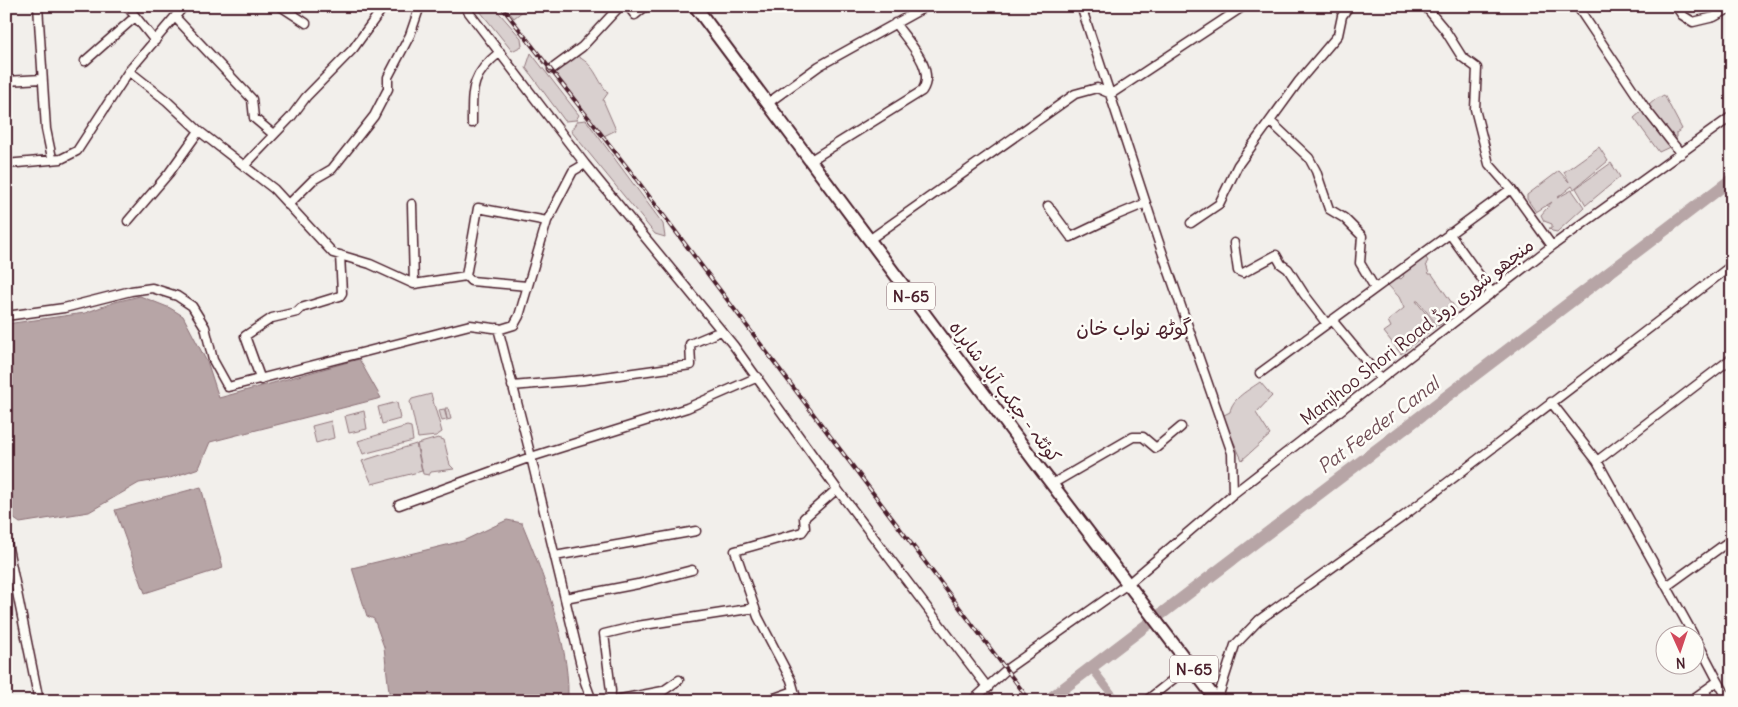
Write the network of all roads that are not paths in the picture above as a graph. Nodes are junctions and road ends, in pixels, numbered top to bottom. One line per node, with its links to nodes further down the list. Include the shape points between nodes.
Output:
1 (38, 6): 29 (street)
2 (126, 6): 20 (street)
3 (184, 6): 21 (street)
4 (280, 6): 22 (street)
5 (384, 6): 37 (street, via 353,49)
6 (420, 6): 46 (street, via 374,116 332,169 313,180)
7 (464, 6): 25 (street)
8 (620, 6): 27 (street, via 582,47)
9 (628, 6): 10 (street, via 635,15)
10 (646, 6)
11 (695, 6): 32 (highway, کوئٹہ - جیکب آباد شاہراہ / N-65)
12 (927, 6): 23 (street)
13 (1082, 6): 31 (street)
14 (1244, 6): 31 (street)
15 (1349, 6): 34 (street, via 1342,16 1338,34 1299,81)
16 (1424, 6): 44 (street, via 1462,57 1477,68 1475,109 1489,164)
17 (1577, 6): 38 (street, via 1648,112)
18 (1676, 6): 19 (street, via 1693,22 1714,18)
19 (1732, 7)
20 (135, 17): 24 (street); 26 (street)
21 (176, 17): 24 (street); 37 (street, via 252,99 254,118)
22 (306, 23)
23 (895, 23): 32 (street, via 819,66); 40 (street, via 923,64 927,72 926,85 917,94)
24 (155, 40): 28 (street)
25 (500, 52): 35 (street, via 484,65 475,82); 42 (street)
26 (85, 61)
27 (552, 69)
28 (129, 71): 36 (street); 39 (street, via 78,151 61,159)
29 (42, 80): 30 (street); 39 (street)
30 (6, 81)
31 (1111, 94): 45 (street); 53 (street, via 1097,88 1076,94)
32 (768, 103): 40 (highway, کوئٹہ - جیکب آباد شاہراہ / N-65)
33 (1732, 116): 38 (street, Manjhoo Shori Road منجھو شوری روڈ)
34 (1271, 122): 51 (street, via 1238,165 1219,204); 61 (street, via 1309,158 1330,209 1362,236 1360,263)
35 (472, 123)
36 (199, 131): 43 (street); 50 (street)
37 (273, 134): 43 (street)
38 (1681, 154): 55 (street, Manjhoo Shori Road منجھو شوری روڈ)
39 (52, 158): 41 (street)
40 (810, 160): 53 (highway, کوئٹہ - جیکب آباد شاہراہ / N-65)
41 (6, 164)
42 (585, 164): 49 (street, via 573,171); 66 (street)
43 (244, 166): 46 (street)
44 (1511, 189): 52 (street); 55 (street)
45 (1146, 203): 48 (street, via 1071,237); 79 (street, via 1232,453)
46 (288, 204): 56 (street, via 333,253)
47 (412, 204): 59 (street)
48 (1048, 206)
49 (547, 220): 58 (street, via 478,208); 60 (street)
50 (128, 221)
51 (1191, 224)
52 (1449, 233): 61 (street); 62 (street)
53 (870, 240): 77 (highway, کوئٹہ - جیکب آباد شاہراہ / N-65)
54 (1234, 243): 64 (street, via 1238,271 1243,273 1276,255)
55 (1552, 246): 62 (street, Manjhoo Shori Road منجھو شوری روڈ)
56 (340, 255): 59 (street, via 370,264); 71 (street, via 340,296 272,318 245,336)
57 (1732, 265): 73 (street)
58 (466, 276): 59 (street); 60 (street, via 471,281)
59 (414, 284)
60 (527, 286): 65 (street, via 514,325)
61 (1375, 288): 64 (street)
62 (1492, 293): 70 (street, Manjhoo Shori Road منجھو شوری روڈ)
63 (6, 316): 71 (street, via 64,308 152,288 177,296 192,306 205,327 213,360 228,387)
64 (1329, 322): 68 (street); 70 (street)
65 (498, 328): 71 (street, via 470,325); 72 (street)
66 (721, 331): 69 (street); 72 (street, via 690,344 691,365)
67 (1732, 358): 76 (street)
68 (1260, 373)
69 (758, 377): 75 (street, via 687,408); 78 (street)
70 (1381, 379): 79 (street, Manjhoo Shori Road منجھو شوری روڈ)
71 (262, 380)
72 (512, 386): 75 (street)
73 (1551, 402): 76 (street); 105 (street, via 1401,518 1260,620 1235,645)
74 (1180, 427): 77 (street, via 1156,448 1142,436 1133,437)
75 (531, 457): 80 (street); 84 (street)
76 (1597, 461): 87 (street)
77 (1052, 484): 86 (highway, کوئٹہ - جیکب آباد شاہراہ / N-65)
78 (837, 489): 89 (street, via 804,518 802,532 735,551); 95 (street)
79 (1233, 494): 86 (street, Manjhoo Shori Road منجھو شوری روڈ)
80 (399, 505)
81 (696, 531): 84 (street)
82 (6, 538): 98 (street)
83 (1732, 539): 87 (street)
84 (555, 556): 88 (street)
85 (692, 570): 88 (street)
86 (1129, 583): 92 (highway, کوئٹہ - جیکب آباد شاہراہ / N-65); 95 (street, Manjhoo Shori Road منجھو شوری روڈ, via 1007,669)
87 (1667, 586): 90 (street)
88 (565, 598): 99 (street)
89 (755, 608): 96 (street); 100 (street, via 604,634)
90 (1688, 624)
91 (1706, 658): 94 (street)
92 (1191, 665): 104 (street); 105 (highway, کوئٹہ - جیکب آباد شاہراہ / N-65)
93 (680, 680): 100 (street, via 662,691)
94 (1718, 681): 97 (street); 108 (street)
95 (988, 688): 103 (street, Manjhoo Shori Road منجھو شوری روڈ)
96 (794, 690): 101 (street); 102 (street)
97 (1705, 692): 106 (street); 107 (street)
98 (39, 701)
99 (592, 701)
100 (610, 701)
101 (766, 701)
102 (797, 701)
103 (972, 701)
104 (1146, 701)
105 (1217, 701)
106 (1690, 701)
107 (1710, 701)
108 (1729, 701)

